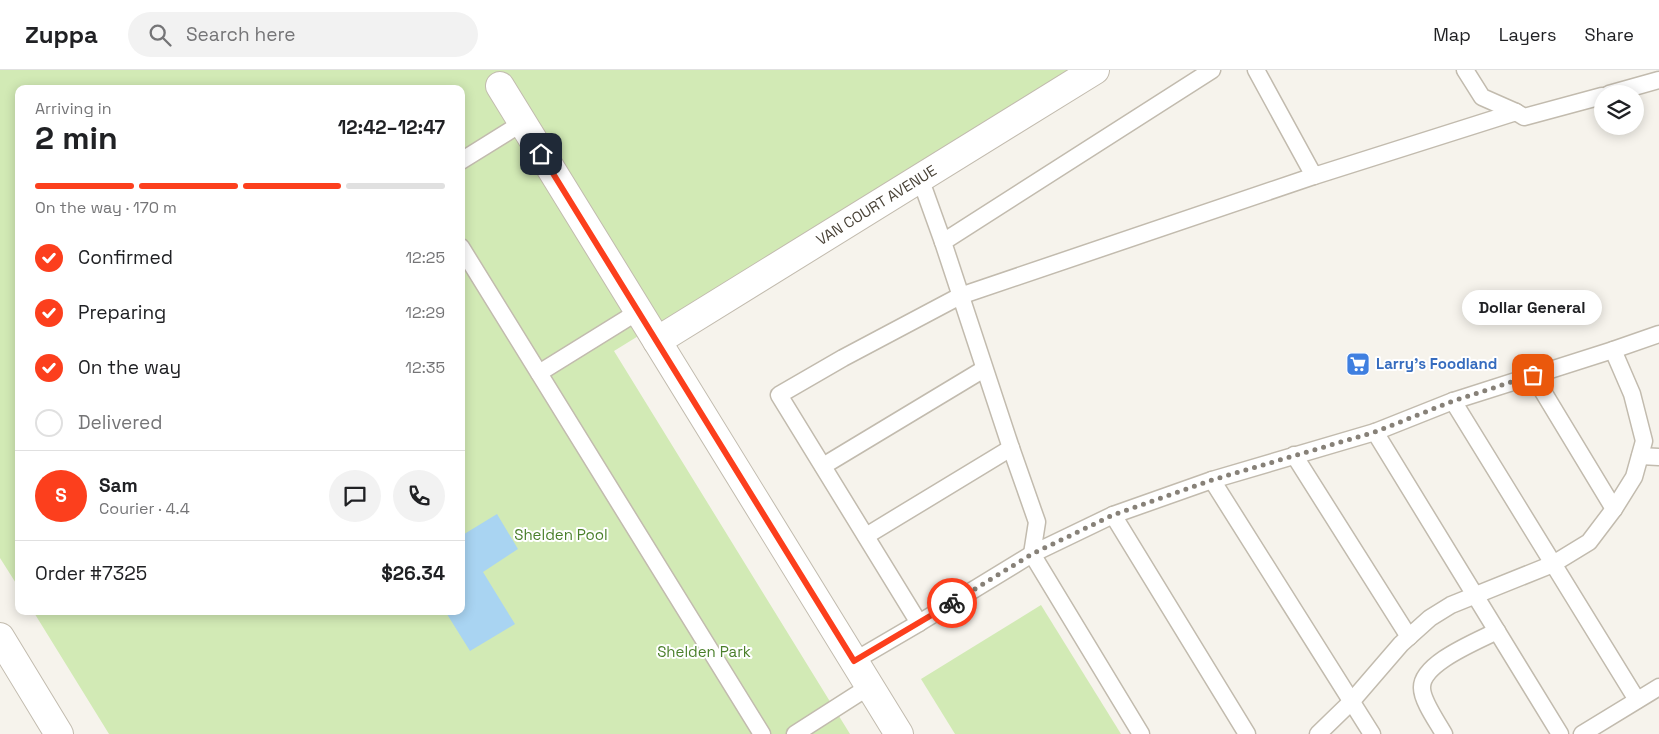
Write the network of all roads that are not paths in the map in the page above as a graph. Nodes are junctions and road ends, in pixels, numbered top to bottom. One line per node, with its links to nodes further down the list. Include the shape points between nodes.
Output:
1 (1095, 70): 13 (street, VAN COURT AVENUE)
2 (1212, 70): 14 (lane)
3 (1256, 70): 12 (lane)
4 (1464, 70): 9 (lane, via 1482,96)
5 (1659, 80): 6 (lane)
6 (1641, 85)
7 (500, 86): 10 (street)
8 (1594, 98): 9 (lane, via 1524,116)
9 (1516, 112): 12 (lane)
10 (522, 123): 11 (lane); 17 (street)
11 (465, 159)
12 (1314, 176): 16 (lane)
13 (920, 178): 14 (lane); 19 (street, VAN COURT AVENUE)
14 (943, 242): 16 (lane)
15 (465, 253): 22 (lane)
16 (960, 296): 21 (lane); 30 (lane, via 779,395)
17 (639, 312): 19 (street); 22 (lane)
18 (1659, 334): 20 (lane)
19 (657, 341): 42 (street)
20 (1613, 350): 23 (lane); 28 (lane, via 1632,394 1644,441)
21 (984, 369): 26 (lane); 30 (lane)
22 (539, 373): 48 (lane)
23 (1533, 375): 24 (lane); 32 (lane)
24 (1453, 401): 25 (lane); 36 (lane)
25 (1375, 432): 27 (lane); 37 (lane)
26 (1011, 448): 34 (lane); 35 (lane, via 1037,522)
27 (1294, 455): 31 (lane); 41 (lane)
28 (1640, 456): 29 (lane); 32 (lane, via 1634,477)
29 (1659, 457)
30 (823, 466): 34 (lane)
31 (1212, 480): 33 (lane); 46 (lane)
32 (1614, 509): 36 (lane, via 1589,542)
33 (1113, 515): 35 (lane); 52 (lane)
34 (866, 536): 38 (lane)
35 (1032, 554): 38 (lane); 51 (lane)
36 (1553, 564): 37 (lane); 45 (lane)
37 (1475, 596): 39 (lane); 41 (lane, via 1450,605)
38 (919, 623): 42 (lane)
39 (1497, 632): 55 (lane, via 1450,654 1427,674 1422,688 1428,708); 56 (lane)
40 (0, 637): 47 (street)
41 (1409, 637): 46 (lane)
42 (854, 661): 43 (street)
43 (870, 686): 49 (lane); 50 (street)
44 (1659, 687): 45 (lane)
45 (1637, 700): 57 (lane)
46 (1351, 702): 53 (lane); 54 (lane)
47 (59, 734)
48 (762, 734)
49 (795, 734)
50 (899, 734)
51 (1140, 734)
52 (1247, 734)
53 (1318, 734)
54 (1372, 734)
55 (1444, 734)
56 (1560, 734)
57 (1582, 734)

